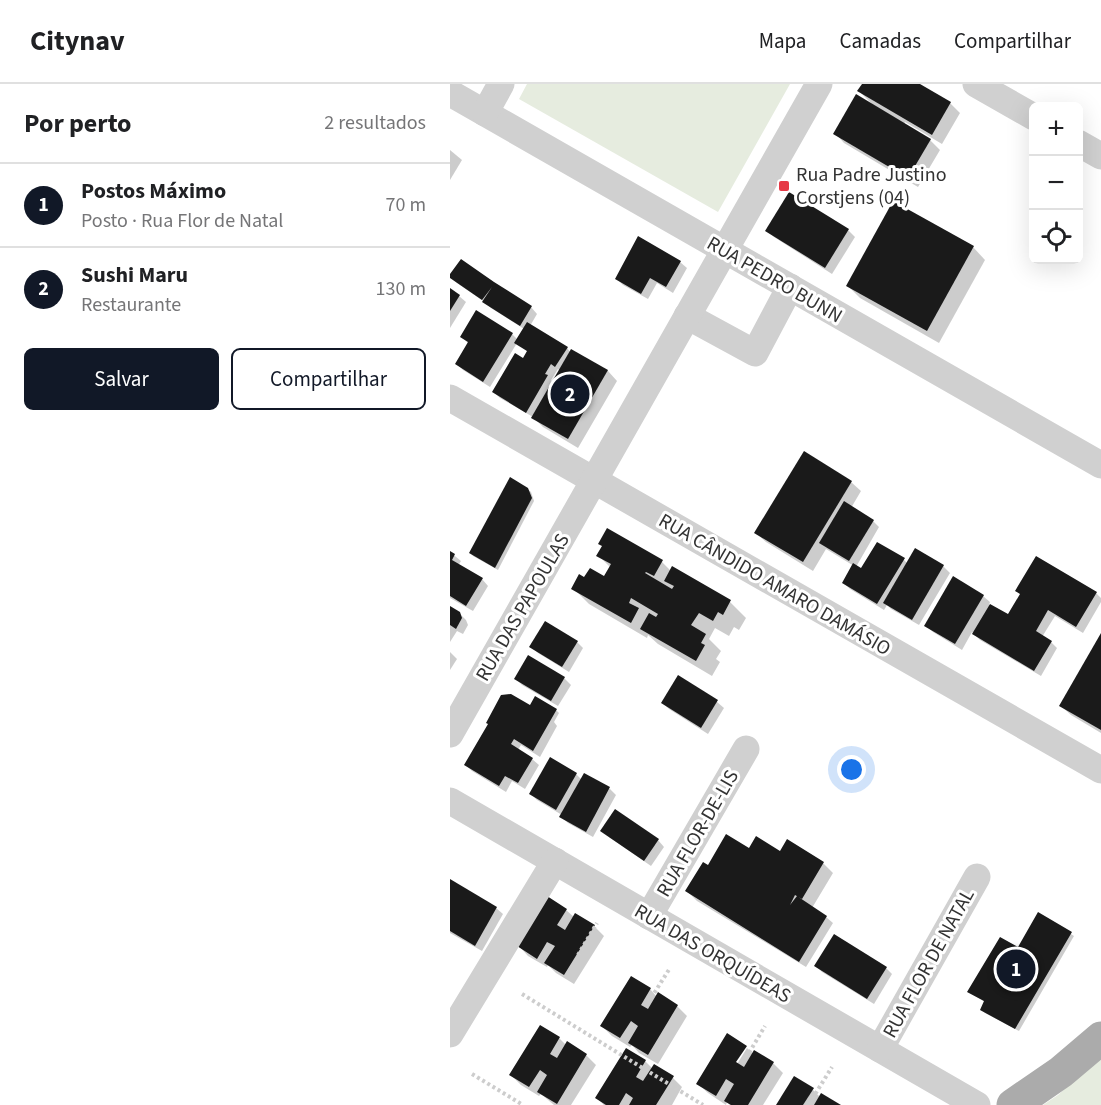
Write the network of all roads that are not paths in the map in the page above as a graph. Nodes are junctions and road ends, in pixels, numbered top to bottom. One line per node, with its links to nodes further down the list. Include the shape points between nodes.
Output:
1 (501, 84): 5 (street)
2 (819, 84): 9 (street, RUA DAS PAPOULAS)
3 (976, 84): 6 (street)
4 (450, 93): 5 (street, RUA PEDRO BUNN)
5 (485, 113): 9 (street, RUA PEDRO BUNN)
6 (1029, 114)
7 (1083, 146): 8 (street)
8 (1101, 156)
9 (725, 250): 10 (street, RUA PEDRO BUNN); 11 (street, RUA DAS PAPOULAS)
10 (790, 287): 11 (street, via 755,353); 13 (street, RUA PEDRO BUNN)
11 (687, 316): 14 (street, RUA DAS PAPOULAS)
12 (450, 398): 14 (street, RUA CÂNDIDO AMARO DAMÁSIO)
13 (1101, 465)
14 (594, 480): 15 (street, RUA DAS PAPOULAS); 17 (street, RUA CÂNDIDO AMARO DAMÁSIO)
15 (450, 734)
16 (746, 749): 21 (street, RUA FLOR-DE-LIS)
17 (1101, 770)
18 (450, 801): 19 (street, RUA DAS ORQUÍDEAS)
19 (555, 861): 21 (street, RUA DAS ORQUÍDEAS); 22 (street)
20 (977, 877): 24 (street, RUA FLOR DE NATAL)
21 (649, 916): 24 (street, RUA DAS ORQUÍDEAS)
22 (450, 1034)
23 (1101, 1038): 26 (main road)
24 (880, 1049): 25 (street, RUA DAS ORQUÍDEAS)
25 (977, 1105)
26 (1013, 1105)

